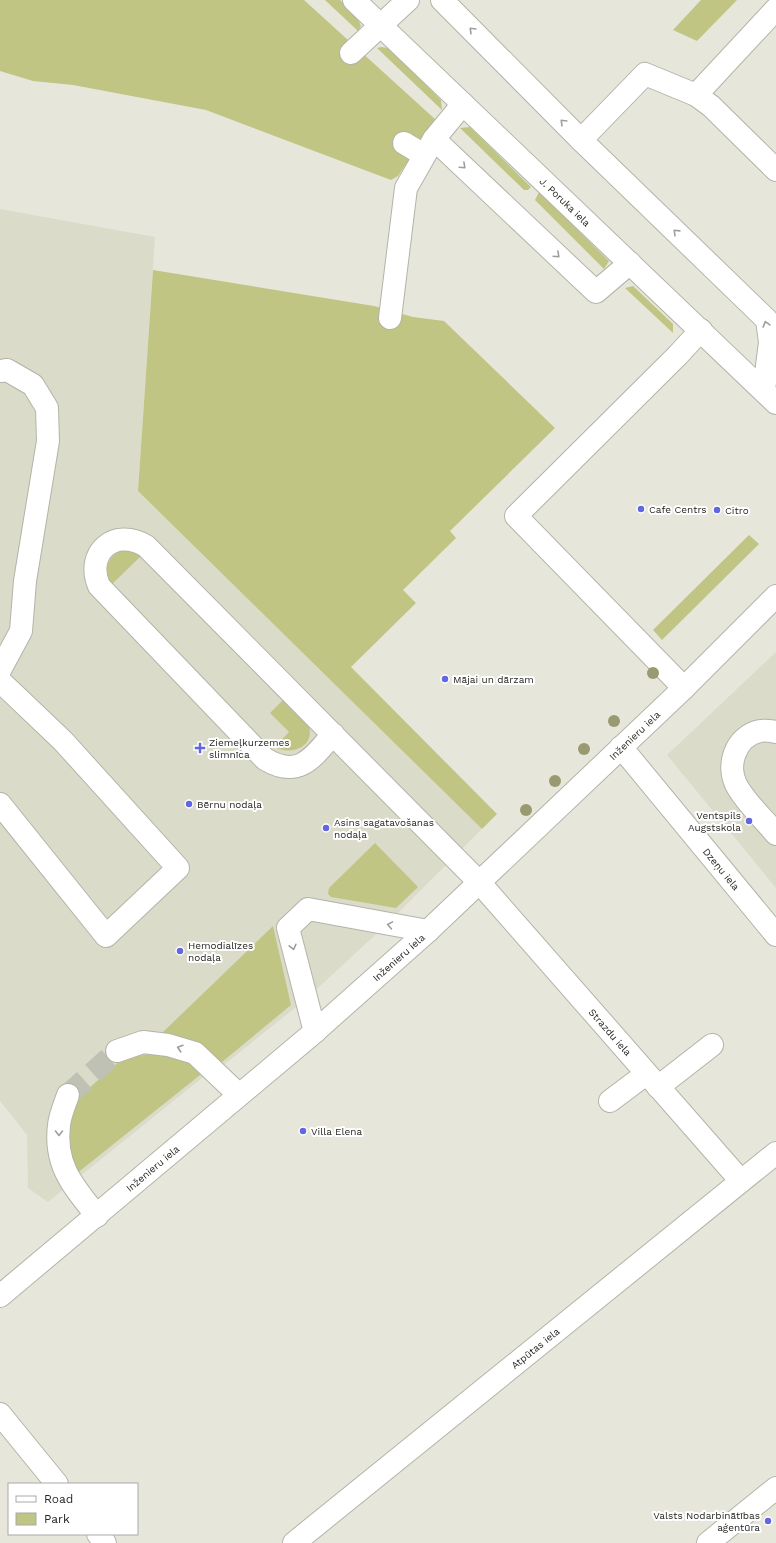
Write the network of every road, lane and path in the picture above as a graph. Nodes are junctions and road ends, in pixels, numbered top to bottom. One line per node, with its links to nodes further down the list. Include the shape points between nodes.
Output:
1 (354, 0): 5 (street, J. Poruka iela)
2 (408, 0): 5 (street)
3 (442, 0): 9 (street, one-way to 3)
4 (776, 9): 7 (street)
5 (382, 24): 6 (street); 8 (street, J. Poruka iela)
6 (351, 53)
7 (696, 95): 9 (street, via 645,74); 12 (street)
8 (463, 104): 11 (street); 13 (street, J. Poruka iela)
9 (581, 140): 17 (street, one-way to 9, via 770,342 767,320)
10 (404, 143): 11 (street)
11 (429, 147): 13 (street, one-way to 13, via 596,292); 14 (street, via 406,188)
12 (776, 170)
13 (630, 263): 15 (street, J. Poruka iela)
14 (390, 318)
15 (701, 330): 17 (street, J. Poruka iela); 21 (street, via 673,361 516,516)
16 (0, 371): 19 (street, via 7,370 33,385 47,408 48,441 26,581 21,631)
17 (770, 397)
18 (776, 596): 21 (street, Inženieru iela)
19 (0, 670)
20 (0, 681): 25 (street, via 63,741 178,868 106,936)
21 (684, 688): 24 (street, Inženieru iela)
22 (776, 732): 26 (street, via 761,731 749,735 738,745 732,772 738,788)
23 (333, 734): 23 (street, Strazdu iela, via 146,546 129,539 111,542 103,548 94,566 99,586 265,758 277,766 300,766 313,758); 27 (street, Strazdu iela)
24 (621, 747): 27 (street, Inženieru iela); 29 (street, Dzeņu iela)
25 (0, 804)
26 (776, 834)
27 (479, 882): 28 (street, Inženieru iela); 33 (street, Strazdu iela)
28 (428, 931): 30 (street, Inženieru iela); 30 (street, one-way to 30, via 308,909 288,928)
29 (776, 935)
30 (315, 1032): 35 (street, Inženieru iela)
31 (712, 1045): 33 (street)
32 (117, 1051): 35 (street, one-way to 32, via 194,1053 168,1045 143,1042)
33 (652, 1081): 36 (street); 38 (street, Strazdu iela)
34 (68, 1095): 39 (street, one-way to 39, via 59,1124 59,1157 71,1183)
35 (239, 1096): 39 (street, Inženieru iela)
36 (610, 1101)
37 (776, 1153): 38 (street, Atpūtas iela)
38 (741, 1182): 46 (street, Atpūtas iela)
39 (96, 1216): 40 (street, Inženieru iela)
40 (0, 1296)
41 (0, 1414): 42 (street)
42 (56, 1483)
43 (776, 1488): 47 (street)
44 (99, 1535): 45 (street)
45 (105, 1543)
46 (294, 1543)
47 (708, 1543)

